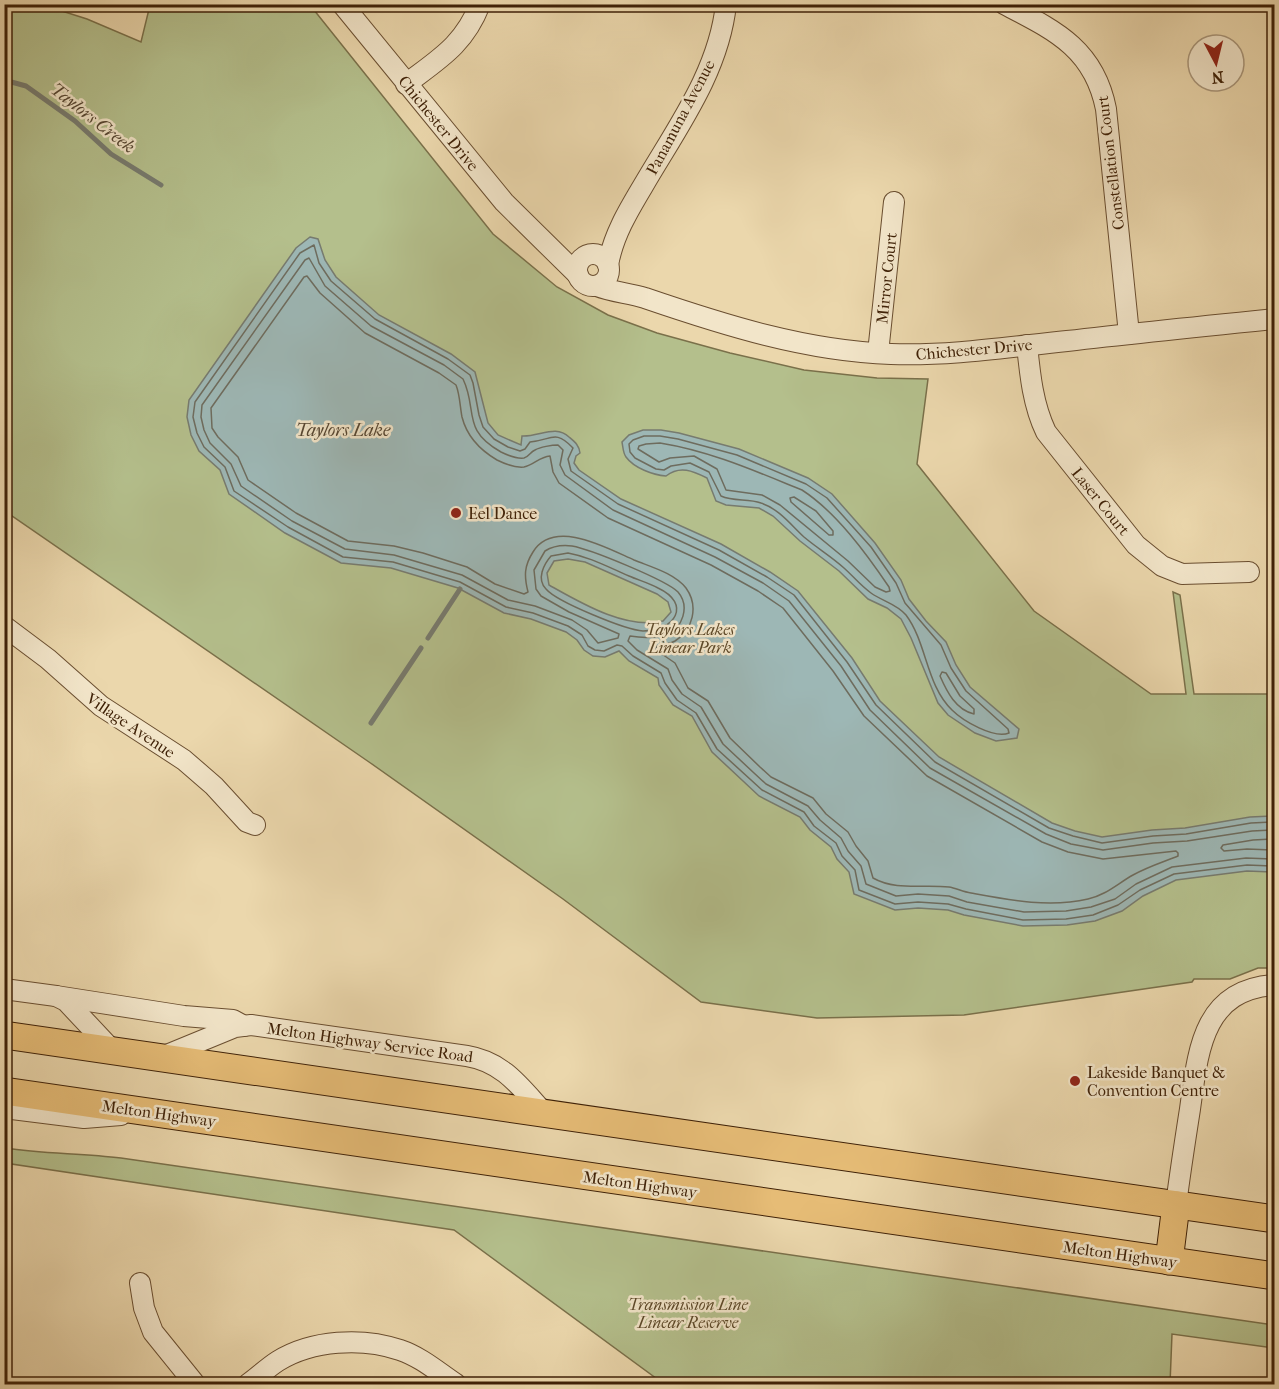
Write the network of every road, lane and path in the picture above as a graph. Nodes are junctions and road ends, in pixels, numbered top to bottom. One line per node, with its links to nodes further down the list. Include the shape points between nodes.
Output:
1 (342, 4): 5 (street, Chichester Drive)
2 (480, 4): 5 (street, via 454,48)
3 (726, 4): 8 (street, Panamuna Avenue, via 709,70 621,224 611,251)
4 (1004, 4): 13 (street, Constellation Court, via 1046,26 1073,46 1104,97)
5 (406, 84): 7 (street, Chichester Drive, via 504,202)
6 (894, 202): 15 (street, Mirror Court)
7 (540, 237): 8 (street, Chichester Drive); 9 (street, Chichester Drive)
8 (600, 260): 9 (street, via 579,262); 10 (street, via 608,277); 11 (street, Chichester Drive)
9 (578, 276): 10 (street, via 583,283)
10 (597, 286): 11 (street, Chichester Drive)
11 (643, 298): 15 (street, Chichester Drive, via 771,337)
12 (1275, 319): 13 (street, Chichester Drive)
13 (1129, 334): 14 (street, Chichester Drive)
14 (1027, 345): 15 (street, Chichester Drive, via 969,352); 16 (street, Laser Court, via 1035,399 1046,432 1136,545 1162,566 1182,574)
15 (878, 353)
16 (1249, 572)
17 (4, 626): 18 (street, Village Avenue, via 101,706 184,760 214,786 242,819)
18 (255, 825)
19 (1275, 985): 30 (street, via 1255,988 1231,999 1205,1031 1195,1070)
20 (4, 988): 21 (street, Melton Highway Service Road)
21 (56, 996): 22 (street, Melton Highway Service Road, via 233,1020); 24 (street, via 72,1007)
22 (244, 1026): 25 (street, Melton Highway Service Road); 29 (street, Melton Highway Service Road, via 486,1060 508,1074)
23 (4, 1035): 24 (highway)
24 (113, 1051): 25 (highway)
25 (160, 1058): 29 (highway)
26 (4, 1091): 28 (highway, Melton Highway)
27 (4, 1108): 28 (street, via 84,1118)
28 (144, 1111): 32 (highway, Melton Highway)
29 (545, 1114): 30 (highway)
30 (1176, 1205): 31 (highway); 32 (highway)
31 (1275, 1219)
32 (1169, 1261): 33 (highway, Melton Highway)
33 (1275, 1276)
34 (140, 1283): 35 (street, via 153,1332)
35 (195, 1384)
36 (248, 1384): 37 (street, via 290,1355 345,1343 402,1351)
37 (456, 1384)

